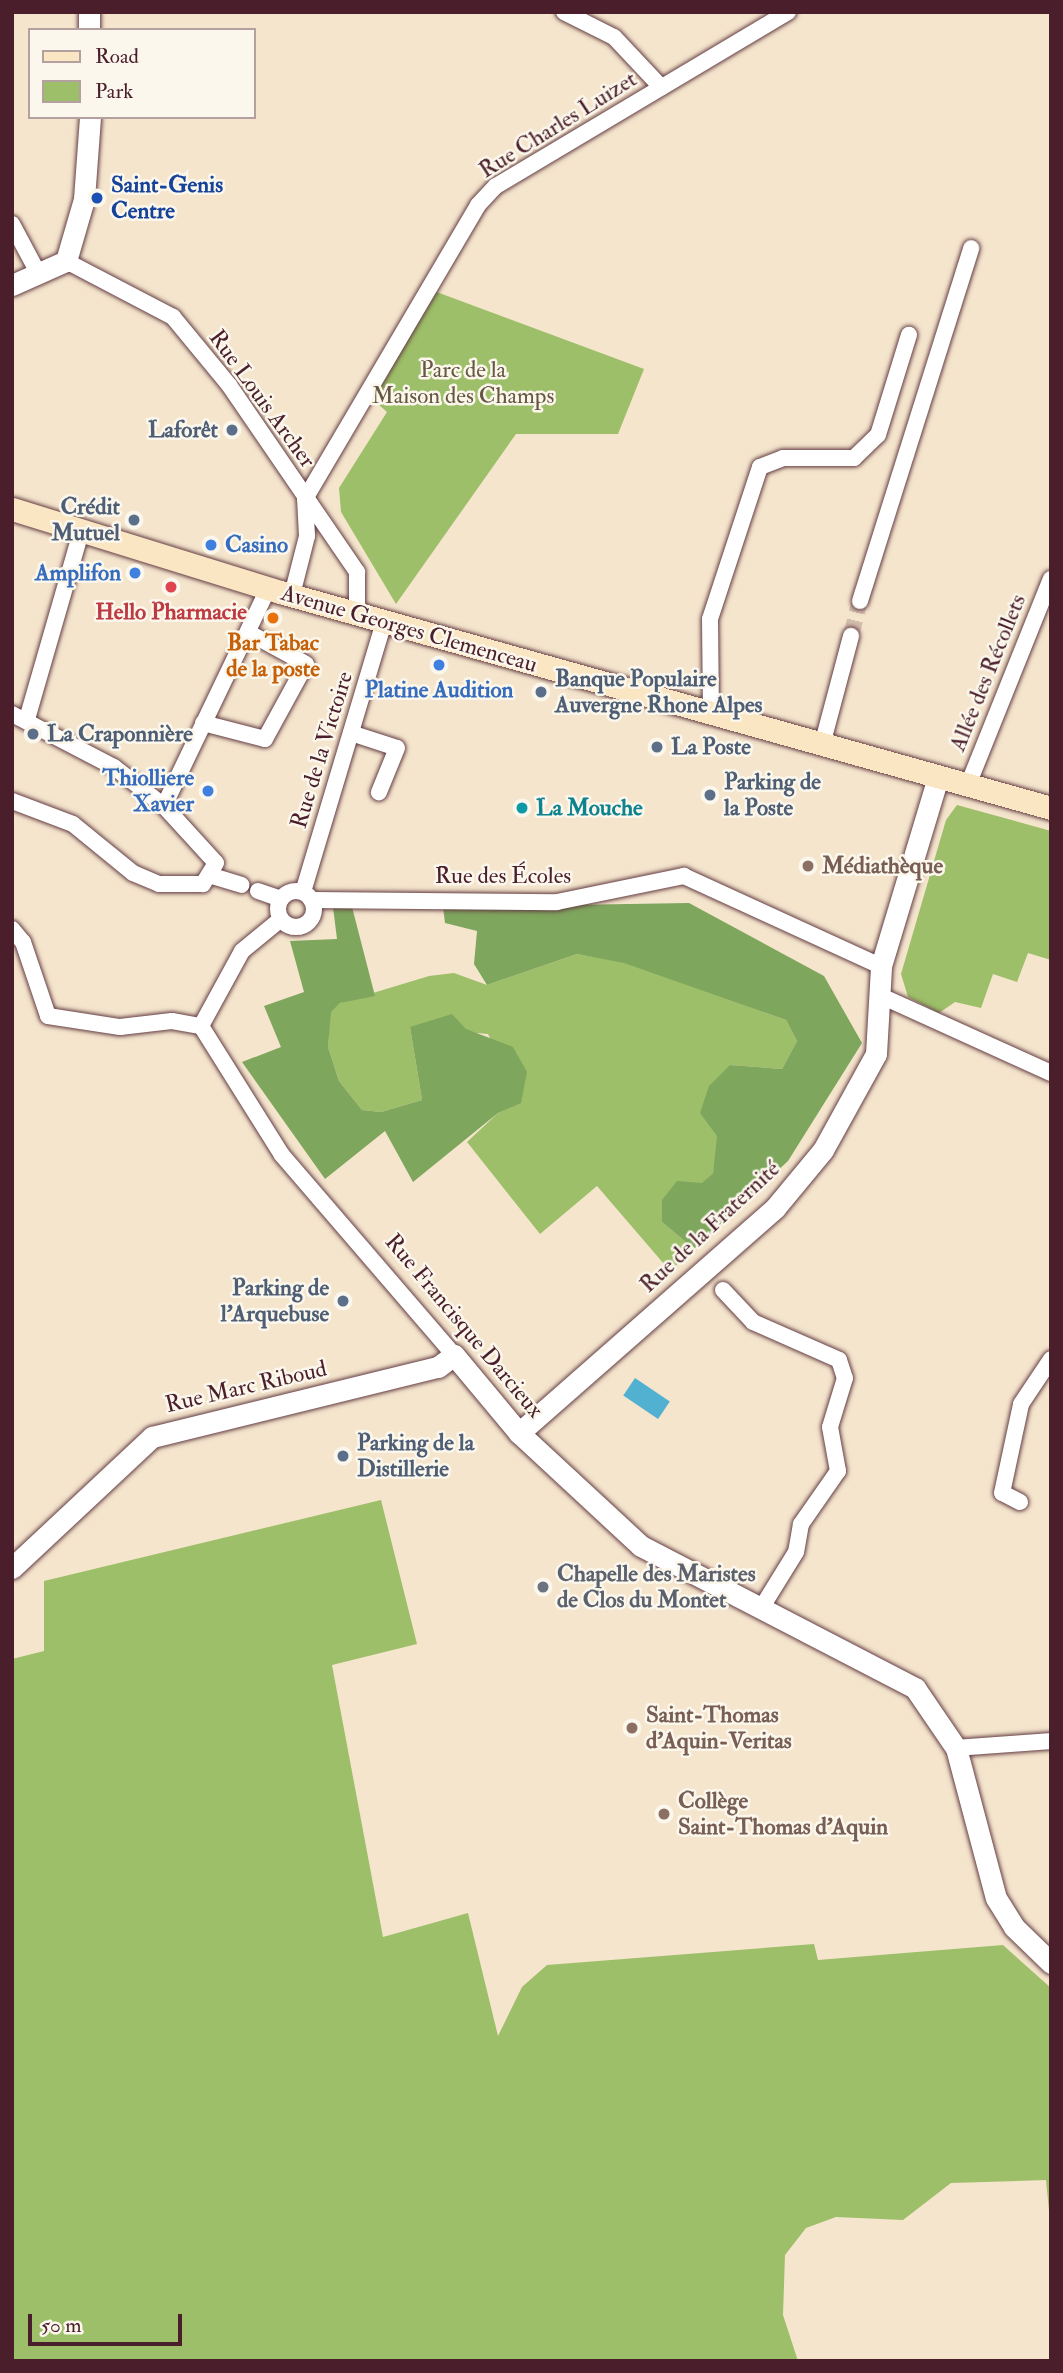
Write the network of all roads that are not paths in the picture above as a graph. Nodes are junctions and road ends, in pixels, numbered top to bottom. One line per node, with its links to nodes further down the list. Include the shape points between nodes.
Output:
1 (564, 12): 3 (street, via 614,37)
2 (788, 12): 3 (street, Rue Charles Luizet)
3 (661, 88): 11 (street, Rue Charles Luizet, via 496,186 478,205)
4 (90, 119): 7 (street, via 84,199)
5 (12, 224): 8 (street)
6 (971, 248): 17 (street)
7 (66, 261): 8 (street); 11 (street, Rue Louis Archer, via 173,317 229,385)
8 (37, 271): 9 (street)
9 (12, 285)
10 (909, 335): 22 (street, via 878,435 854,458 783,458 760,467 710,619)
11 (305, 499): 16 (street, via 307,536); 18 (street, Rue Louis Archer, via 357,572)
12 (12, 509): 13 (main road, Avenue Georges Clemenceau)
13 (80, 532): 15 (main road, Avenue Georges Clemenceau); 23 (street)
14 (1051, 579): 28 (street, Allée des Récollets)
15 (268, 589): 16 (main road, Avenue Georges Clemenceau); 20 (street)
16 (292, 595): 18 (main road, Avenue Georges Clemenceau)
17 (860, 601)
18 (357, 614): 19 (main road, Avenue Georges Clemenceau)
19 (384, 622): 22 (main road, Avenue Georges Clemenceau); 25 (street, Rue de la Victoire)
20 (251, 634): 24 (street); 24 (street, via 306,664 265,738)
21 (851, 636): 26 (street)
22 (711, 714): 26 (main road, Avenue Georges Clemenceau)
23 (20, 717): 31 (street, via 114,766)
24 (203, 723): 31 (street)
25 (351, 733): 29 (street, via 397,748); 36 (street, Rue de la Victoire)
26 (822, 745): 27 (main road, Avenue Georges Clemenceau)
27 (939, 777): 28 (main road, Avenue Georges Clemenceau); 40 (street, Rue de la Fraternité)
28 (968, 785): 32 (main road, Avenue Georges Clemenceau)
29 (379, 792)
30 (12, 801): 33 (street, via 73,824 133,873 159,884)
31 (164, 806): 33 (street, via 216,863)
32 (1051, 808)
33 (206, 879): 34 (street)
34 (241, 885)
35 (258, 891): 37 (street)
36 (307, 896): 37 (street, Rue des Écoles); 38 (street, Rue de la Victoire, via 305,924); 40 (street, Rue des Écoles, via 557,902 684,876)
37 (281, 899): 38 (street)
38 (281, 919): 42 (street, via 242,951)
39 (12, 929): 42 (street, via 23,942 48,1016 120,1027 172,1021)
40 (881, 966): 41 (street, Rue de la Fraternité)
41 (879, 995): 43 (street); 47 (street, Rue de la Fraternité, via 876,1054 856,1097 801,1179)
42 (201, 1026): 45 (street, Rue Francisque Darcieux, via 282,1155)
43 (1051, 1073)
44 (723, 1290): 50 (street, via 753,1322 839,1360 845,1378 830,1427 838,1471 801,1524 796,1552)
45 (454, 1355): 47 (street, Rue Francisque Darcieux); 49 (street, Rue Marc Riboud, via 438,1367 152,1437)
46 (1051, 1359): 48 (street, via 1021,1404 1002,1493)
47 (519, 1433): 50 (street, Rue Francisque Darcieux, via 641,1546)
48 (1020, 1502)
49 (12, 1568)
50 (762, 1607): 52 (street, Rue Francisque Darcieux, via 905,1680 940,1719)
51 (1051, 1741): 52 (street)
52 (956, 1748): 53 (street, Rue Francisque Darcieux, via 996,1898 1014,1927)
53 (1051, 1963)

